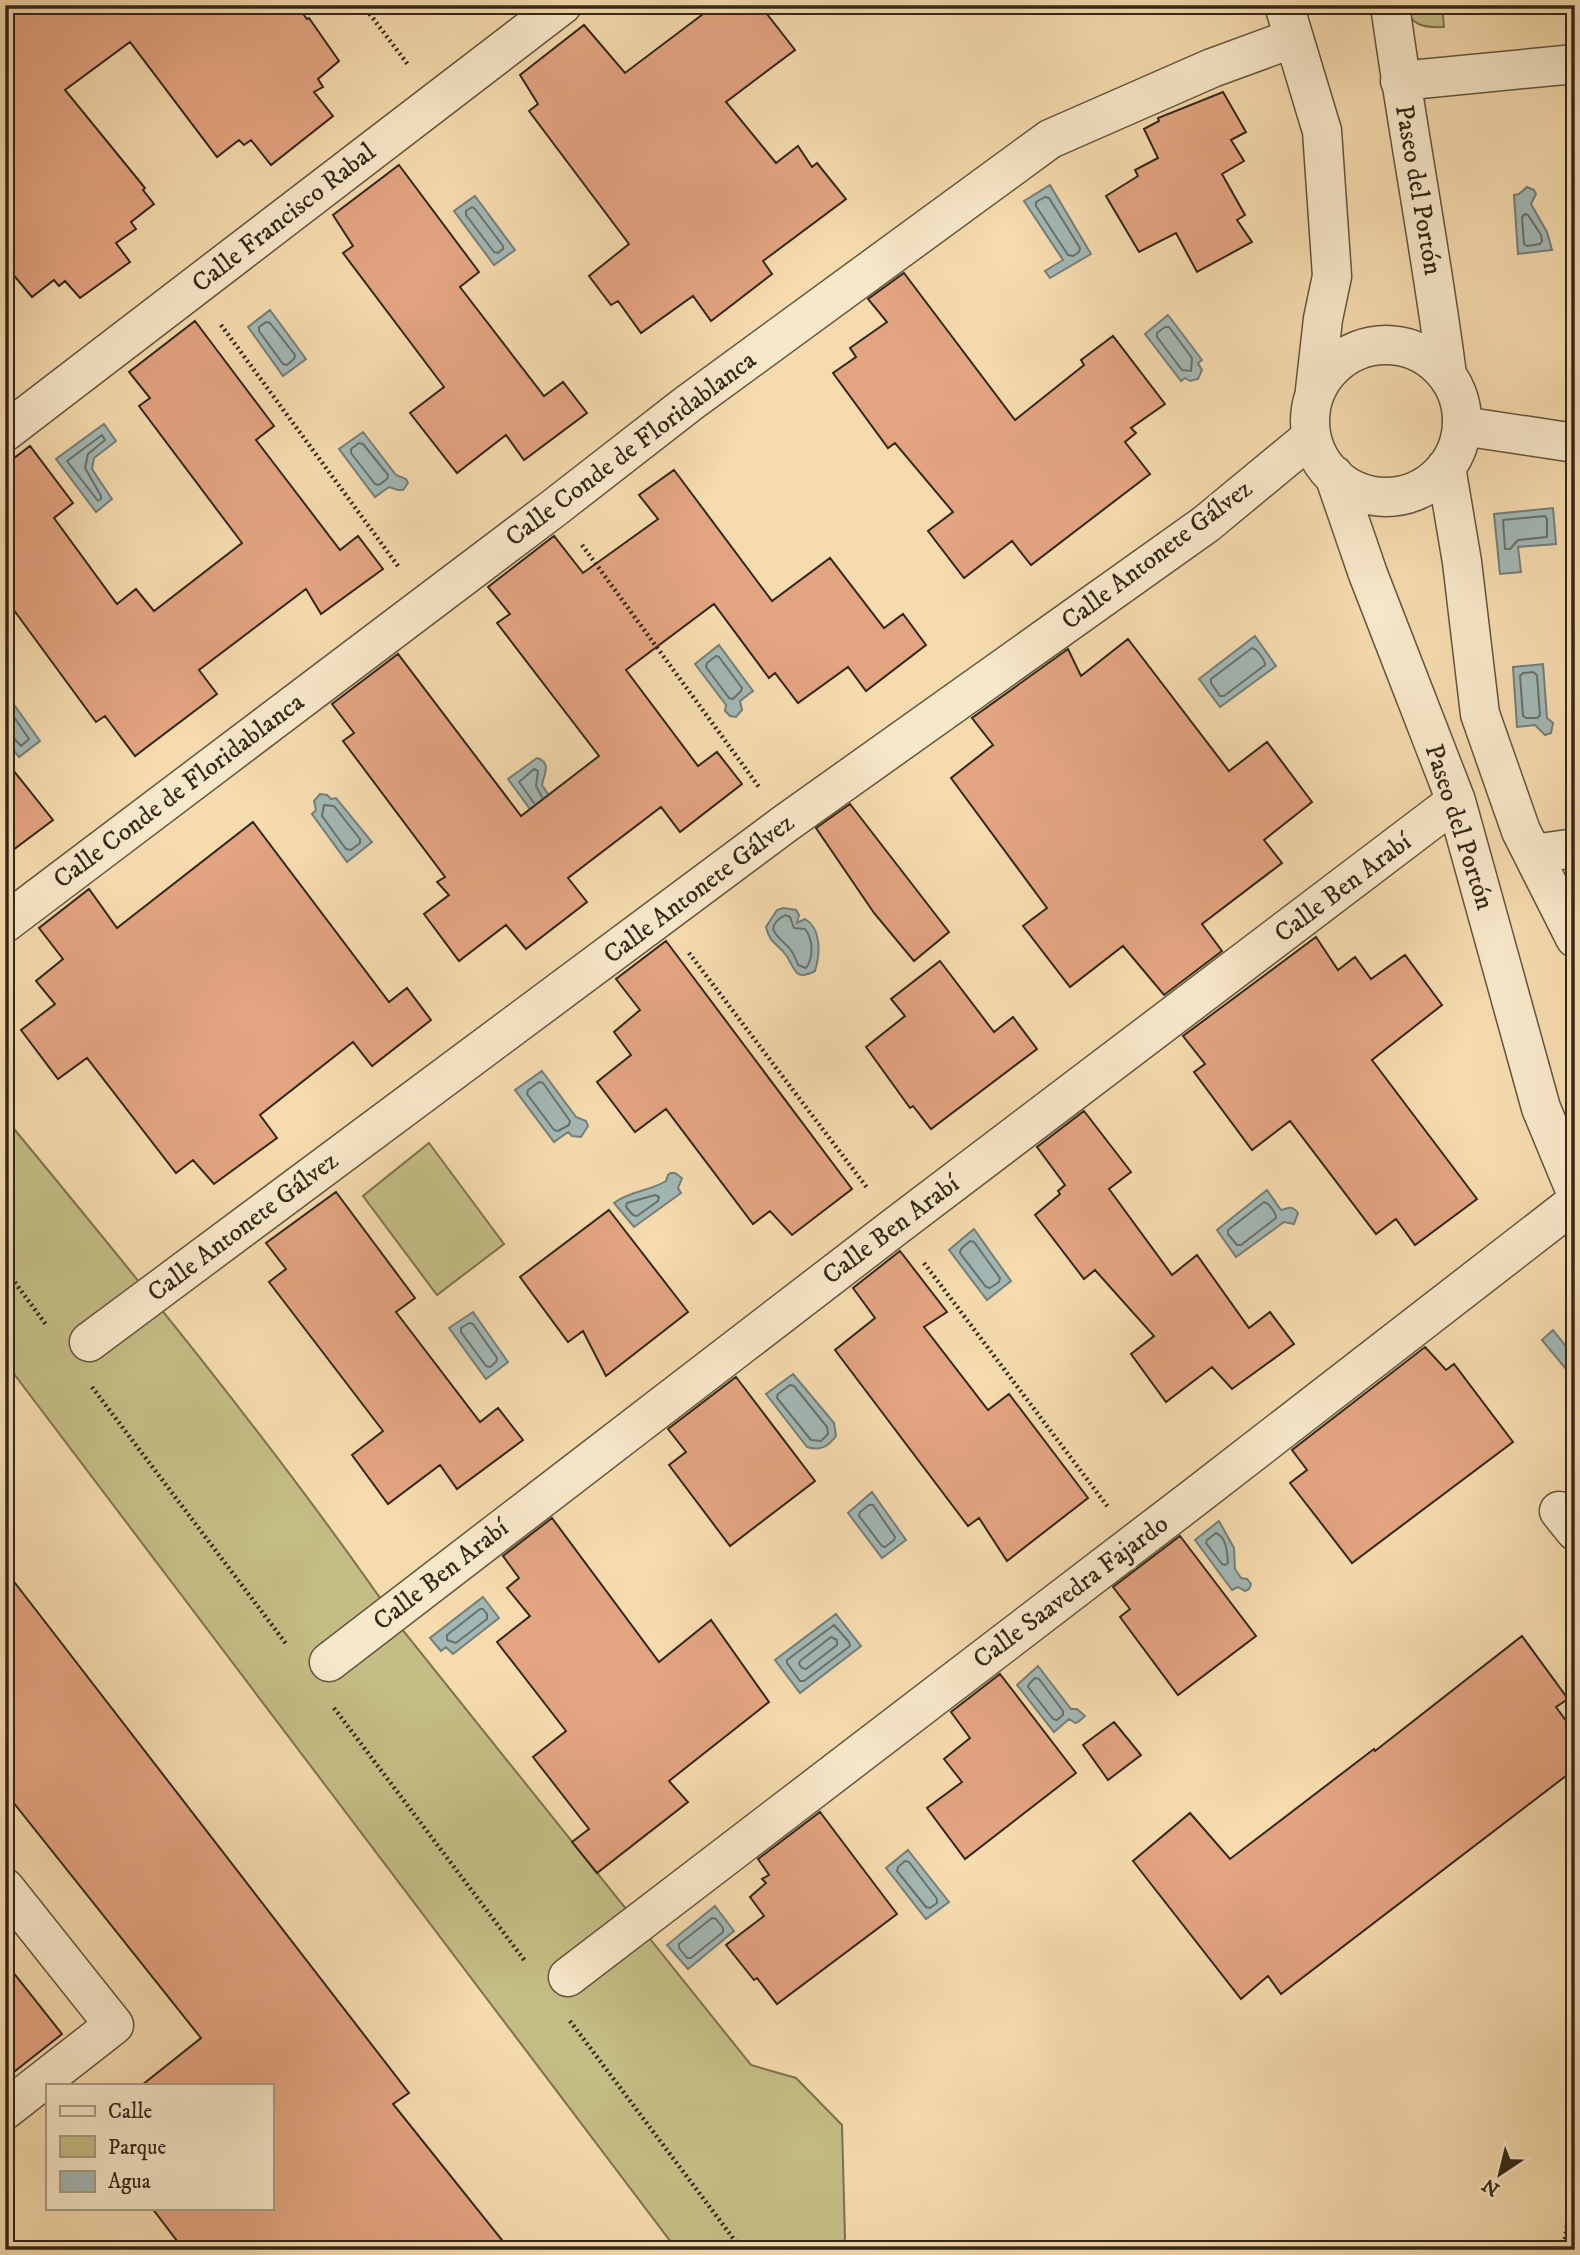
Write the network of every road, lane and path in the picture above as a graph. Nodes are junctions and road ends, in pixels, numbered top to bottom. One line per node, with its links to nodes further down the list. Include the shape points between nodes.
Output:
1 (363, 5): 7 (path)
2 (562, 5): 7 (street, Calle Francisco Rabal)
3 (1390, 5): 6 (street, Paseo del Portón)
4 (1289, 22): 10 (street, via 1322,131 1332,275); 17 (street, Calle Conde de Floridablanca, via 1212,68 1050,139 689,403)
5 (1575, 64): 6 (street)
6 (1400, 81): 9 (street, Paseo del Portón)
7 (436, 101): 8 (street, Calle Francisco Rabal)
8 (193, 288): 12 (street, Calle Francisco Rabal); 18 (path)
9 (1447, 375): 10 (street, via 1427,357 1403,346 1377,345 1352,353); 11 (street, via 1459,398)
10 (1315, 390): 13 (street)
11 (1462, 426): 14 (street); 15 (street, via 1457,452)
12 (5, 432)
13 (1310, 438): 16 (street); 20 (street, Calle Antonete Gálvez, via 1206,524)
14 (1575, 443)
15 (1446, 467): 16 (street, via 1431,482 1393,496 1351,488); 22 (street, via 1480,714)
16 (1334, 475): 19 (street, Paseo del Portón)
17 (554, 508): 18 (street, Calle Conde de Floridablanca); 20 (path)
18 (426, 604): 23 (street, Calle Conde de Floridablanca)
19 (1456, 801): 25 (street, Paseo del Portón, via 1541,1108); 28 (street, Calle Ben Arabí)
20 (786, 823): 27 (street, Calle Antonete Gálvez)
21 (1575, 848): 22 (street)
22 (1533, 854): 24 (street)
23 (5, 923)
24 (1575, 938)
25 (1573, 1192): 30 (street, Calle Saavedra Fajardo, via 1195,1497)
26 (5, 1269): 27 (path)
27 (76, 1352): 28 (path)
28 (317, 1672): 30 (path)
29 (5, 1888): 31 (street, via 114,2025)
30 (555, 1987): 33 (path)
31 (5, 2109)
32 (1575, 2216): 34 (path, via 1568,2221)
33 (742, 2250)
34 (1563, 2250)

